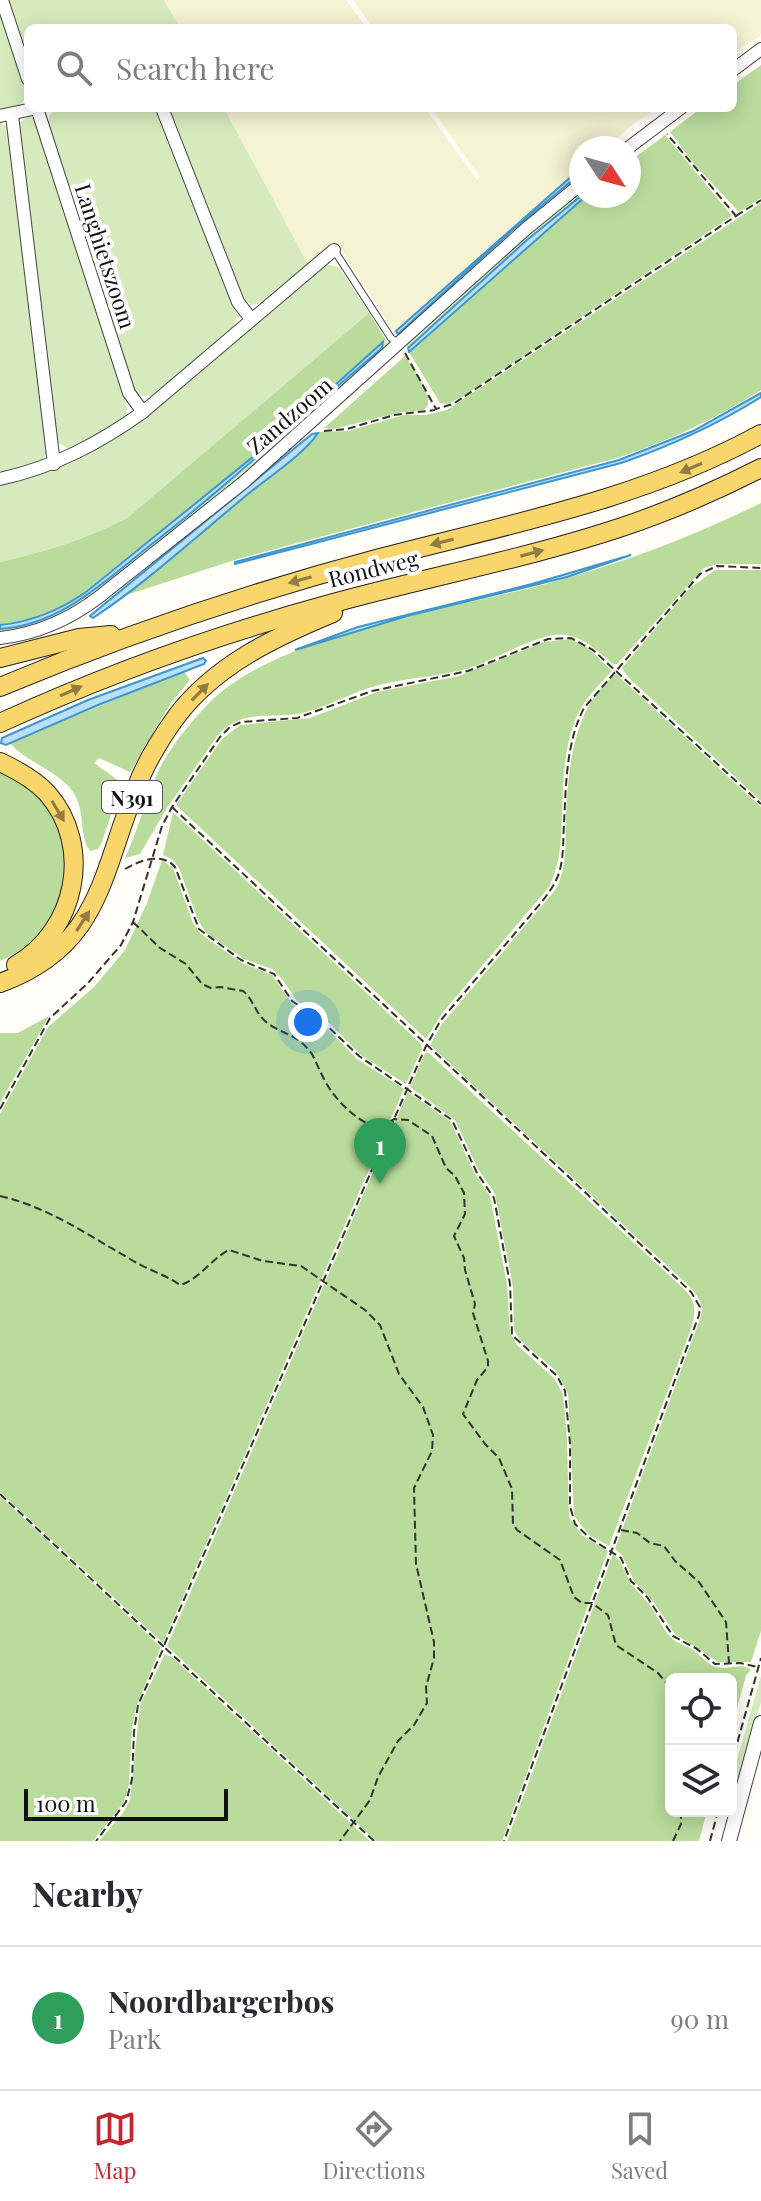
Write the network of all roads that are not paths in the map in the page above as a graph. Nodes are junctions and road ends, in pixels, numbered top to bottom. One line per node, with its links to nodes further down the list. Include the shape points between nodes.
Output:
1 (2, 0): 3 (street)
2 (761, 49): 4 (street)
3 (24, 67)
4 (737, 67)
5 (38, 112): 14 (street, Langhietszoom, via 129,393)
6 (164, 112): 12 (street, via 238,302)
7 (676, 112): 9 (street)
8 (6, 116): 16 (street, Langhietszoom)
9 (641, 138)
10 (569, 194): 13 (street, Zandzoom)
11 (334, 250): 12 (street); 13 (lane)
12 (251, 319): 14 (street)
13 (399, 344): 21 (street, Zandzoom, via 233,491 84,609 42,629)
14 (143, 412): 16 (street, via 110,436)
15 (761, 434): 20 (main road, Rondweg, one-way to 20, via 625,494 302,580)
16 (54, 464): 18 (street)
17 (761, 468): 19 (main road, Rondweg / N391, one-way to 17, via 623,527)
18 (0, 479)
19 (402, 585): 24 (main road, Rondweg / N391, one-way to 19, via 174,652); 27 (main road, N391, one-way to 19, via 39,965 75,933 100,890 147,764 178,715 217,675 265,643)
20 (133, 633): 22 (main road, via 79,638); 23 (main road, Rondweg)
21 (0, 638)
22 (0, 658)
23 (0, 687)
24 (0, 723)
25 (0, 762): 26 (main road, one-way to 26, via 25,774 57,808 73,848 74,879 68,905 51,935 30,957)
26 (0, 972)
27 (0, 983)
28 (761, 1723): 29 (street)
29 (729, 1841)

